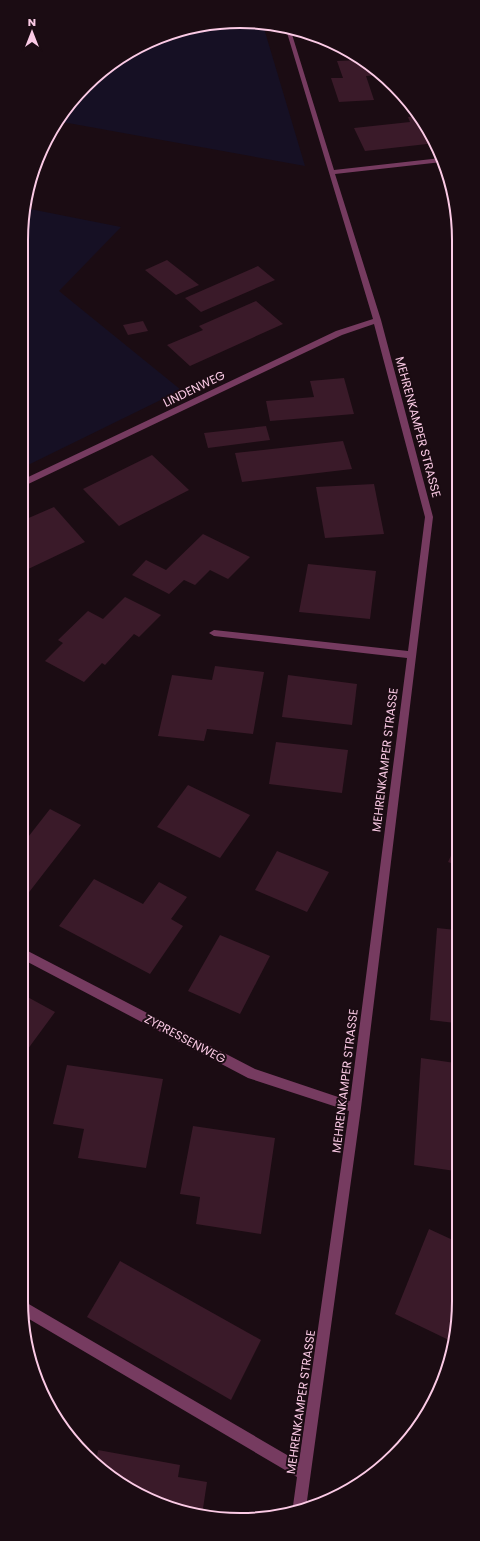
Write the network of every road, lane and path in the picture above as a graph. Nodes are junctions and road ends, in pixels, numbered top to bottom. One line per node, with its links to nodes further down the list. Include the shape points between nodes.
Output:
1 (289, 34): 3 (street, MEHRENKAMPER STRASSE)
2 (437, 161): 3 (street)
3 (332, 172): 4 (street, MEHRENKAMPER STRASSE)
4 (377, 320): 5 (street, LINDENWEG, via 339,333); 7 (street, MEHRENKAMPER STRASSE, via 429,517)
5 (28, 481)
6 (214, 633): 7 (street)
7 (412, 655): 9 (street, MEHRENKAMPER STRASSE)
8 (28, 956): 9 (street, ZYPRESSENWEG, via 252,1074)
9 (355, 1108): 11 (street, MEHRENKAMPER STRASSE)
10 (28, 1312): 11 (street)
11 (304, 1474): 12 (street, MEHRENKAMPER STRASSE)
12 (300, 1504)

